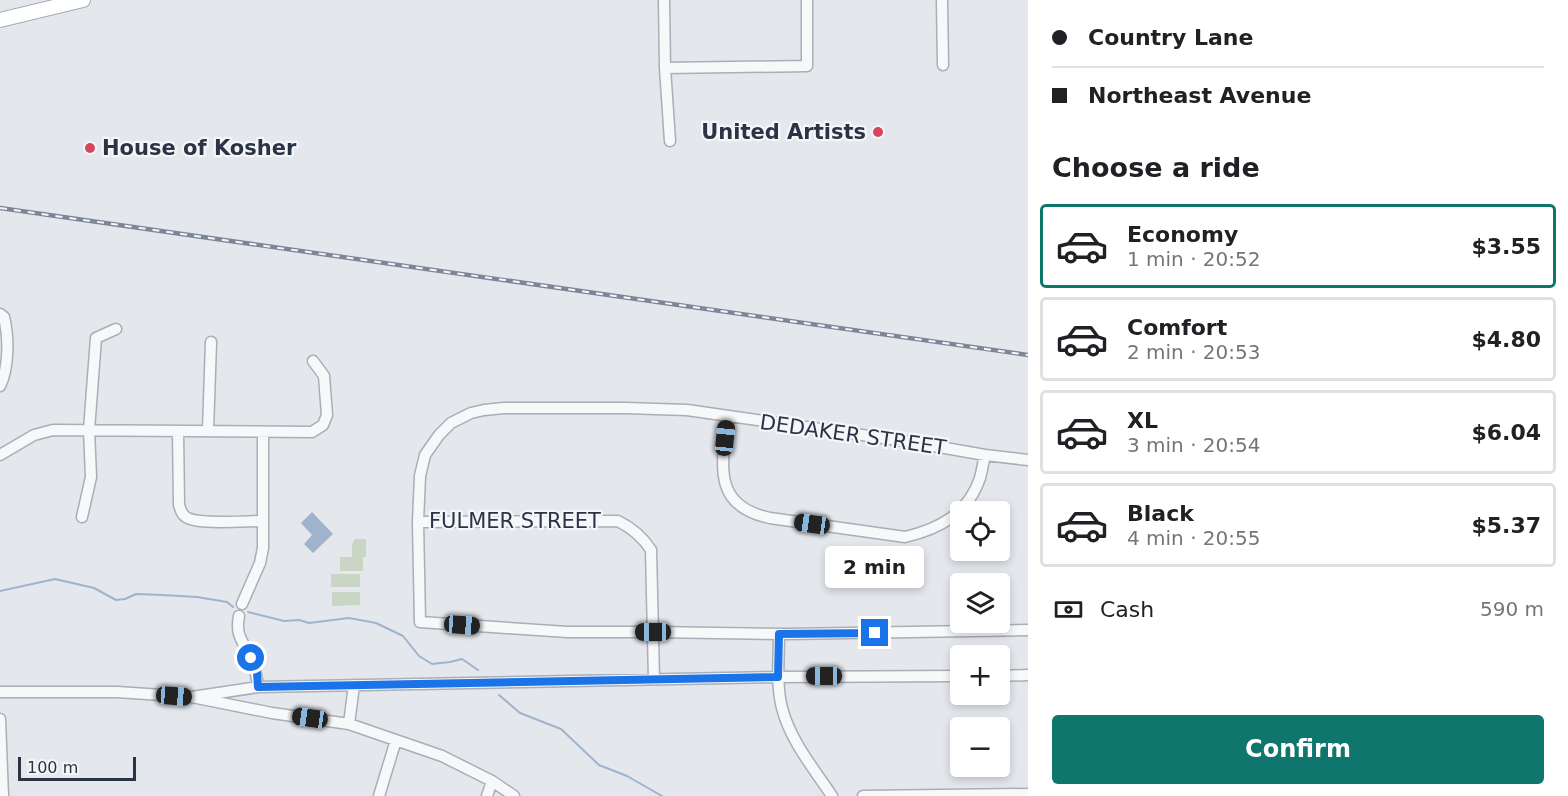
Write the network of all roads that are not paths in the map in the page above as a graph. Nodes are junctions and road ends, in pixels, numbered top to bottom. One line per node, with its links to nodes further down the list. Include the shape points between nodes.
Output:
1 (82, 0): 5 (main road)
2 (664, 0): 7 (street)
3 (807, 0): 7 (street, via 807,66)
4 (942, 0): 6 (street)
5 (0, 20)
6 (943, 65)
7 (665, 68): 8 (street)
8 (670, 141)
9 (0, 314): 13 (street, via 8,331 5,375)
10 (116, 329): 15 (street, via 96,338)
11 (211, 342): 16 (street)
12 (312, 361): 18 (street, via 324,376 327,415 323,425 312,432)
13 (0, 386)
14 (728, 416): 20 (street, DEDAKER STREET); 20 (street, via 723,459 725,485 741,508 770,518 905,537 925,532 959,513 979,480); 24 (street, DEDAKER STREET, via 625,408 504,408 463,417 451,423 425,455)
15 (89, 430): 17 (street); 19 (street, via 53,430 34,435); 22 (street, via 92,477)
16 (208, 430): 17 (street); 18 (street)
17 (178, 431): 23 (street, via 181,513 188,519 216,522)
18 (262, 432): 23 (street)
19 (0, 455)
20 (985, 455): 21 (street, DEDAKER STREET)
21 (1028, 460)
22 (82, 516)
23 (262, 520): 25 (street, via 260,563)
24 (418, 522): 28 (street, FULMER STREET, via 618,521 638,533 651,550); 28 (street, via 420,621 567,633)
25 (242, 604)
26 (240, 616): 36 (street, via 237,626 257,673)
27 (1028, 630): 29 (street)
28 (653, 632): 29 (street); 34 (street, FULMER STREET)
29 (779, 634): 33 (street)
30 (1028, 675): 32 (street)
31 (950, 676): 33 (street)
32 (1010, 676)
33 (778, 677): 34 (street); 48 (street, via 782,707 795,739)
34 (654, 679): 35 (street)
35 (354, 685): 36 (street); 40 (street)
36 (258, 687): 38 (street)
37 (0, 692): 38 (street, via 117,692)
38 (192, 697): 40 (street)
39 (0, 719): 44 (street)
40 (349, 724): 41 (street)
41 (396, 740): 42 (street, via 442,756); 45 (street)
42 (492, 781): 46 (street); 47 (street)
43 (1028, 794): 49 (street)
44 (3, 796)
45 (379, 796)
46 (487, 796)
47 (514, 796)
48 (832, 796)
49 (863, 796)

